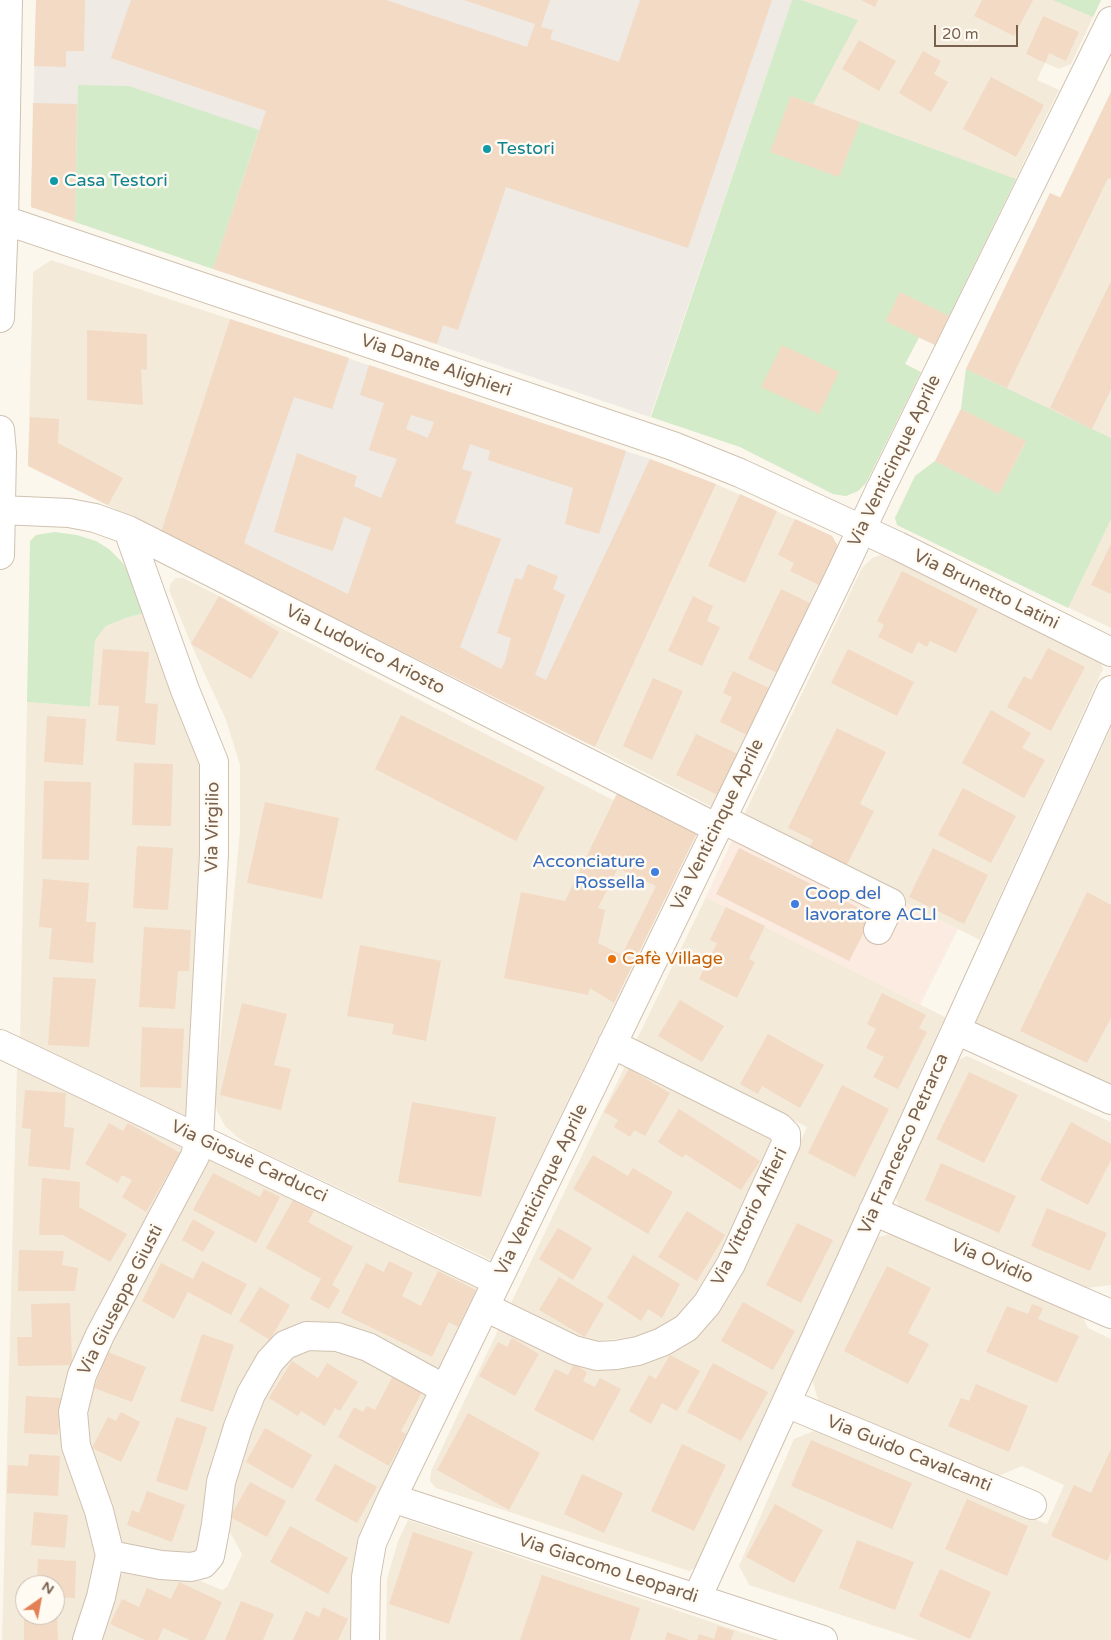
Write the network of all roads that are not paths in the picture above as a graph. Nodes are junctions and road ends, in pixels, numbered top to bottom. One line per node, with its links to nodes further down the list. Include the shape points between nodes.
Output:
1 (8, 0): 3 (street)
2 (1111, 21): 8 (street, Via Venticinque Aprile)
3 (4, 220): 4 (street); 8 (street, Via Dante Alighieri, via 673,446 740,473)
4 (0, 318)
5 (0, 430): 6 (street)
6 (1, 510): 7 (street, Via Ludovico Ariosto, via 69,513); 9 (street)
7 (128, 530): 12 (street, Via Ludovico Ariosto); 18 (street, Via Virgilio, via 214,762 214,854)
8 (861, 530): 10 (street, Via Brunetto Latini); 12 (street, Via Venticinque Aprile)
9 (0, 555)
10 (1111, 652)
11 (1111, 690): 14 (street, Via Francesco Petrarca)
12 (719, 824): 13 (street, Via Ludovico Ariosto, via 891,903); 16 (street, Via Venticinque Aprile)
13 (878, 930)
14 (956, 1030): 17 (street); 19 (street, Via Francesco Petrarca)
15 (0, 1044): 18 (street, Via Giosuè Carducci)
16 (612, 1044): 20 (street, Via Venticinque Aprile); 21 (street, Via Vittorio Alfieri, via 779,1127 786,1134 786,1143 731,1264 707,1304 686,1328 662,1342 616,1355 597,1356 574,1350)
17 (1111, 1100)
18 (199, 1139): 20 (street, Via Giosuè Carducci); 27 (street, Via Giuseppe Giusti, via 195,1156 100,1335 82,1375 74,1412 76,1446 99,1511)
19 (873, 1211): 22 (street, Via Ovidio); 24 (street, Via Francesco Petrarca)
20 (497, 1281): 21 (street, Via Venticinque Aprile)
21 (484, 1306): 23 (street, Via Venticinque Aprile)
22 (1111, 1314)
23 (445, 1389): 25 (street, Via Venticinque Aprile); 27 (street, via 368,1347 337,1337 307,1336 285,1345 270,1361 251,1394 238,1427 221,1482 210,1556 203,1564 190,1567)
24 (786, 1403): 26 (street, Via Guido Cavalcanti); 28 (street, Via Francesco Petrarca)
25 (392, 1498): 28 (street, Via Giacomo Leopardi); 30 (street, Via Venticinque Aprile, via 372,1543 366,1577)
26 (1032, 1505)
27 (110, 1555): 29 (street, Via Giuseppe Giusti)
28 (697, 1598): 31 (street, Via Giacomo Leopardi)
29 (87, 1640)
30 (365, 1640)
31 (823, 1640)

